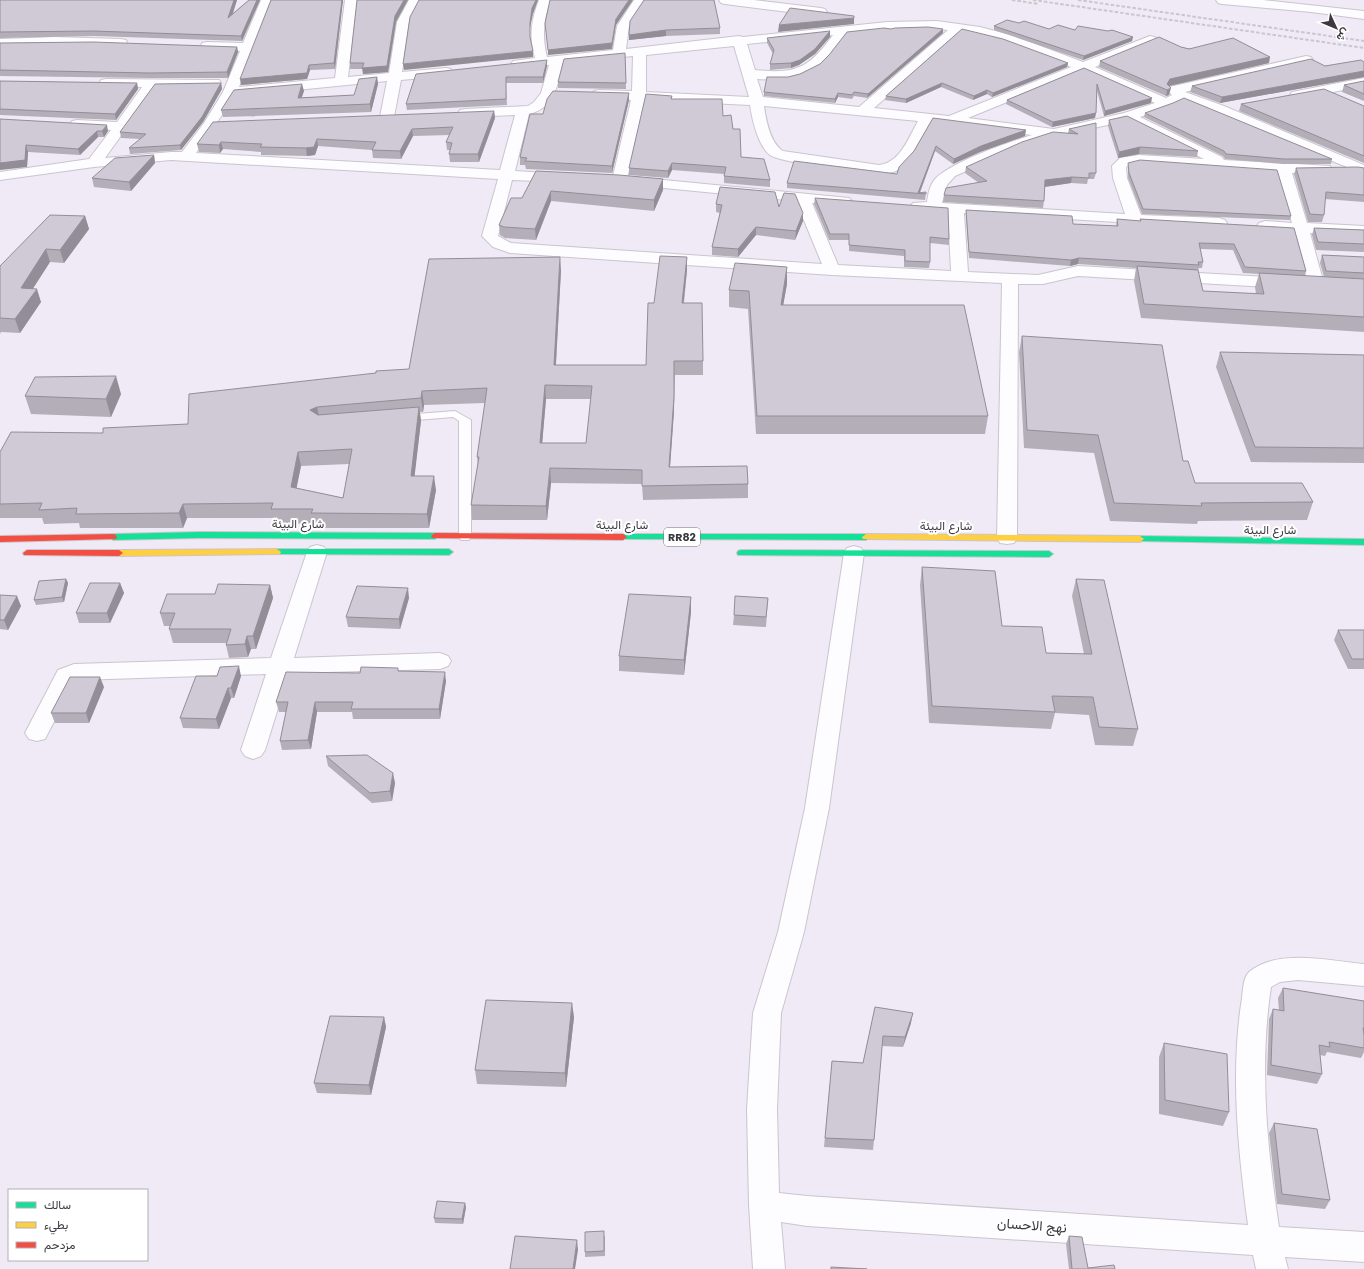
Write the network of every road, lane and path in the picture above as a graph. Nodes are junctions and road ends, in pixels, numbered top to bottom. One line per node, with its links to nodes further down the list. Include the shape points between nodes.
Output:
1 (267, 0): 19 (street)
2 (351, 0): 30 (street)
3 (415, 0): 29 (street, via 403,22)
4 (545, 0): 24 (street, via 536,37)
5 (640, 0): 21 (street, via 624,26)
6 (725, 0): 8 (street)
7 (1222, 0): 9 (street)
8 (834, 14)
9 (1364, 15)
10 (856, 16): 11 (street)
11 (887, 26): 12 (street); 13 (street)
12 (959, 27): 26 (street, via 1008,39); 48 (street)
13 (842, 31): 14 (street); 28 (street, via 832,46 810,68 802,72 784,76)
14 (739, 40): 20 (street); 28 (street)
15 (1150, 40): 26 (street)
16 (0, 43): 17 (street)
17 (133, 43)
18 (194, 46): 19 (street)
19 (248, 48): 34 (street)
20 (640, 52): 21 (street); 39 (street)
21 (619, 54): 22 (street)
22 (557, 60): 24 (street); 36 (street)
23 (1306, 60): 40 (street, via 1174,90)
24 (542, 61): 25 (street)
25 (506, 65)
26 (1084, 67): 44 (street); 55 (street)
27 (457, 71): 29 (street)
28 (749, 74): 43 (street)
29 (395, 77): 30 (street); 52 (street)
30 (341, 82): 34 (street)
31 (1364, 82): 35 (street)
32 (96, 83): 33 (street)
33 (152, 84): 34 (street); 59 (street)
34 (231, 87): 58 (street)
35 (1324, 90): 41 (street); 42 (street)
36 (548, 93): 37 (street); 47 (street, via 540,106)
37 (563, 94)
38 (586, 94): 39 (street)
39 (639, 95): 43 (street); 69 (street, via 612,180)
40 (1182, 95): 44 (street); 46 (street)
41 (1286, 97)
42 (1344, 99)
43 (756, 101): 48 (street); 54 (street, via 760,120 771,148 776,152 794,158 879,169 890,168 902,160)
44 (1167, 103): 51 (street)
45 (1242, 105): 46 (street)
46 (1219, 109): 65 (street)
47 (523, 111): 49 (street); 66 (street)
48 (861, 112): 54 (street)
49 (455, 114)
50 (402, 116): 52 (street)
51 (1128, 116): 60 (street); 63 (street)
52 (387, 117): 53 (street)
53 (372, 118)
54 (926, 118): 55 (street)
55 (952, 120): 60 (street)
56 (60, 123): 59 (street)
57 (225, 123): 58 (street)
58 (210, 124): 61 (street)
59 (120, 126): 62 (street)
60 (1054, 133): 72 (street, via 1016,144 950,173 940,183)
61 (186, 157): 62 (street, via 158,156); 66 (street)
62 (94, 163): 67 (street)
63 (1225, 164): 64 (street); 74 (street, via 1139,159 1121,163 1120,178)
64 (1283, 169): 65 (street); 77 (street)
65 (1363, 169)
66 (506, 175): 68 (street); 79 (street, via 490,236 503,246)
67 (0, 176)
68 (575, 178)
69 (802, 197): 70 (street); 79 (street)
70 (860, 202)
71 (904, 205): 72 (street)
72 (933, 208): 73 (street)
73 (956, 209): 74 (street); 80 (street)
74 (1135, 219): 75 (street)
75 (1230, 224)
76 (1254, 225): 77 (street)
77 (1301, 228): 78 (street); 81 (street, via 1315,256 1323,285 1085,271 1070,271 1048,279)
78 (1364, 231)
79 (832, 270): 80 (street)
80 (960, 277): 81 (street)
81 (1010, 279): 84 (street)
82 (391, 419): 83 (lane, via 455,414 465,420)
83 (465, 537): 84 (highway, شارع البيئة / RR82); 85 (highway, شارع البيئة / RR82, via 198,535)
84 (1007, 538): 86 (highway, شارع البيئة / RR82)
85 (0, 539)
86 (1364, 542)
87 (316, 552): 88 (highway); 89 (highway); 94 (street)
88 (456, 552)
89 (16, 553)
90 (734, 553): 91 (highway)
91 (854, 553): 92 (highway); 98 (street, via 817,808 791,932 767,1013 762,1109)
92 (1061, 554)
93 (440, 661): 94 (street)
94 (280, 666): 95 (street, via 74,672 66,676); 96 (street)
95 (37, 733)
96 (253, 750)
97 (1364, 975): 100 (street, via 1298,969 1275,971 1258,981 1251,1051 1252,1128)
98 (764, 1205): 100 (street, نهج الاحسان); 101 (street)
99 (1364, 1247): 100 (street, نهج الاحسان)
100 (1268, 1255)
101 (770, 1269)

